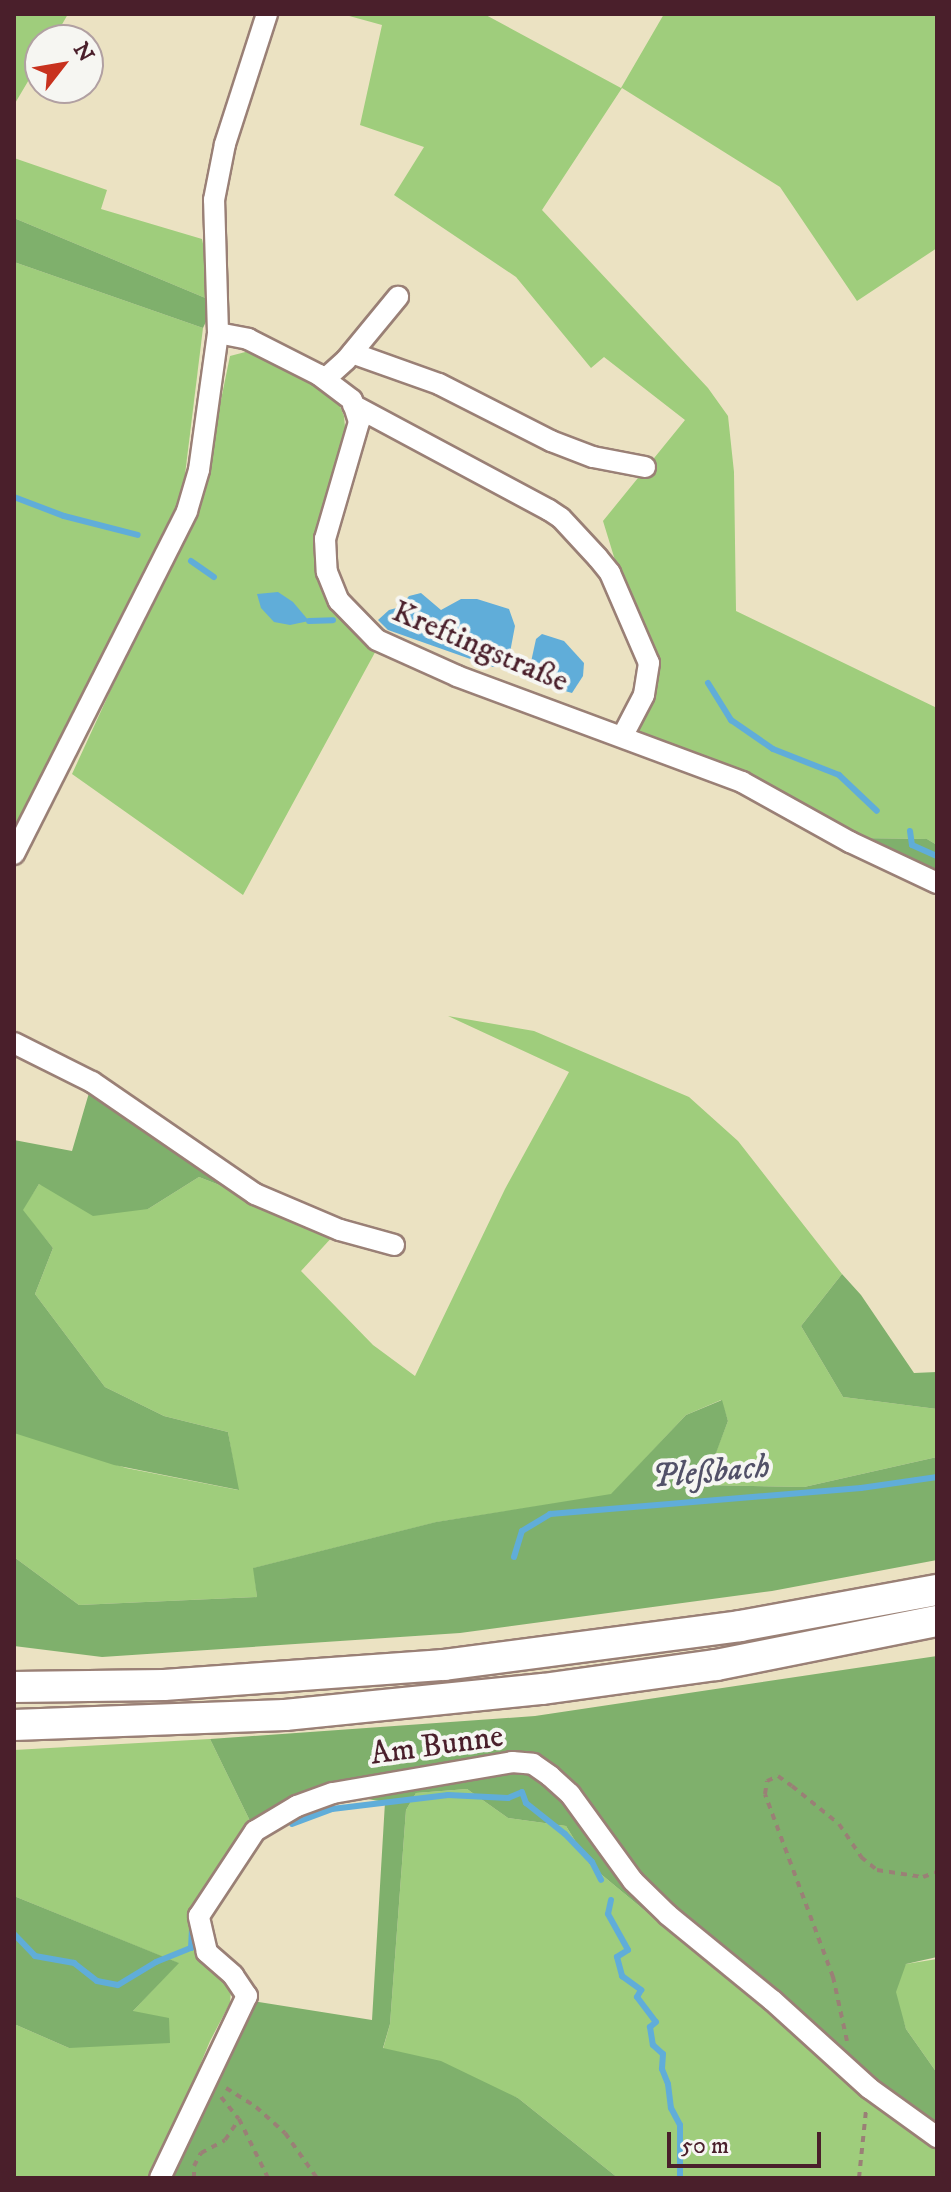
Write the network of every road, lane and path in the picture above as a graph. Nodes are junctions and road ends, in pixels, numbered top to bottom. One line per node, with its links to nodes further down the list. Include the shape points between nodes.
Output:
1 (267, 14): 3 (street, via 225,144 214,200)
2 (398, 297): 4 (street)
3 (218, 333): 5 (street, via 248,339); 9 (street, via 199,470 187,511)
4 (352, 353): 5 (street); 7 (street, via 439,384 551,441 593,457)
5 (325, 379): 6 (street)
6 (353, 405): 8 (street, via 549,510 598,558 610,573 649,663 644,695); 8 (street, Kreftingstraße, via 359,422 325,539 327,572 353,619 377,640 457,676)
7 (645, 467)
8 (622, 737): 10 (street, Kreftingstraße, via 742,782)
9 (14, 854)
10 (937, 883)
11 (14, 1043): 12 (street, via 92,1082 255,1194 340,1230)
12 (394, 1245)
13 (937, 1590): 16 (highway, via 596,1647 444,1665)
14 (937, 1621): 18 (highway, via 716,1665 543,1689 285,1715)
15 (14, 1667): 16 (highway)
16 (164, 1685): 17 (highway)
17 (14, 1687)
18 (14, 1725)
19 (937, 1872): 20 (path, via 923,1877 877,1870 827,1814 778,1776 767,1781 765,1794 833,1977)
20 (852, 2073): 21 (street, Am Bunne, via 642,1890 570,1794 533,1764 512,1762 333,1793 297,1806 255,1831 199,1916 207,1952 247,1996); 22 (street, Am Bunne)
21 (204, 2080): 23 (path); 25 (street, Am Bunne); 28 (path, via 256,2107 285,2133)
22 (869, 2088): 24 (street, Am Bunne); 29 (path)
23 (239, 2119): 26 (path, via 225,2140 201,2153); 27 (path)
24 (937, 2137)
25 (160, 2178)
26 (194, 2178)
27 (268, 2178)
28 (317, 2178)
29 (859, 2178)

